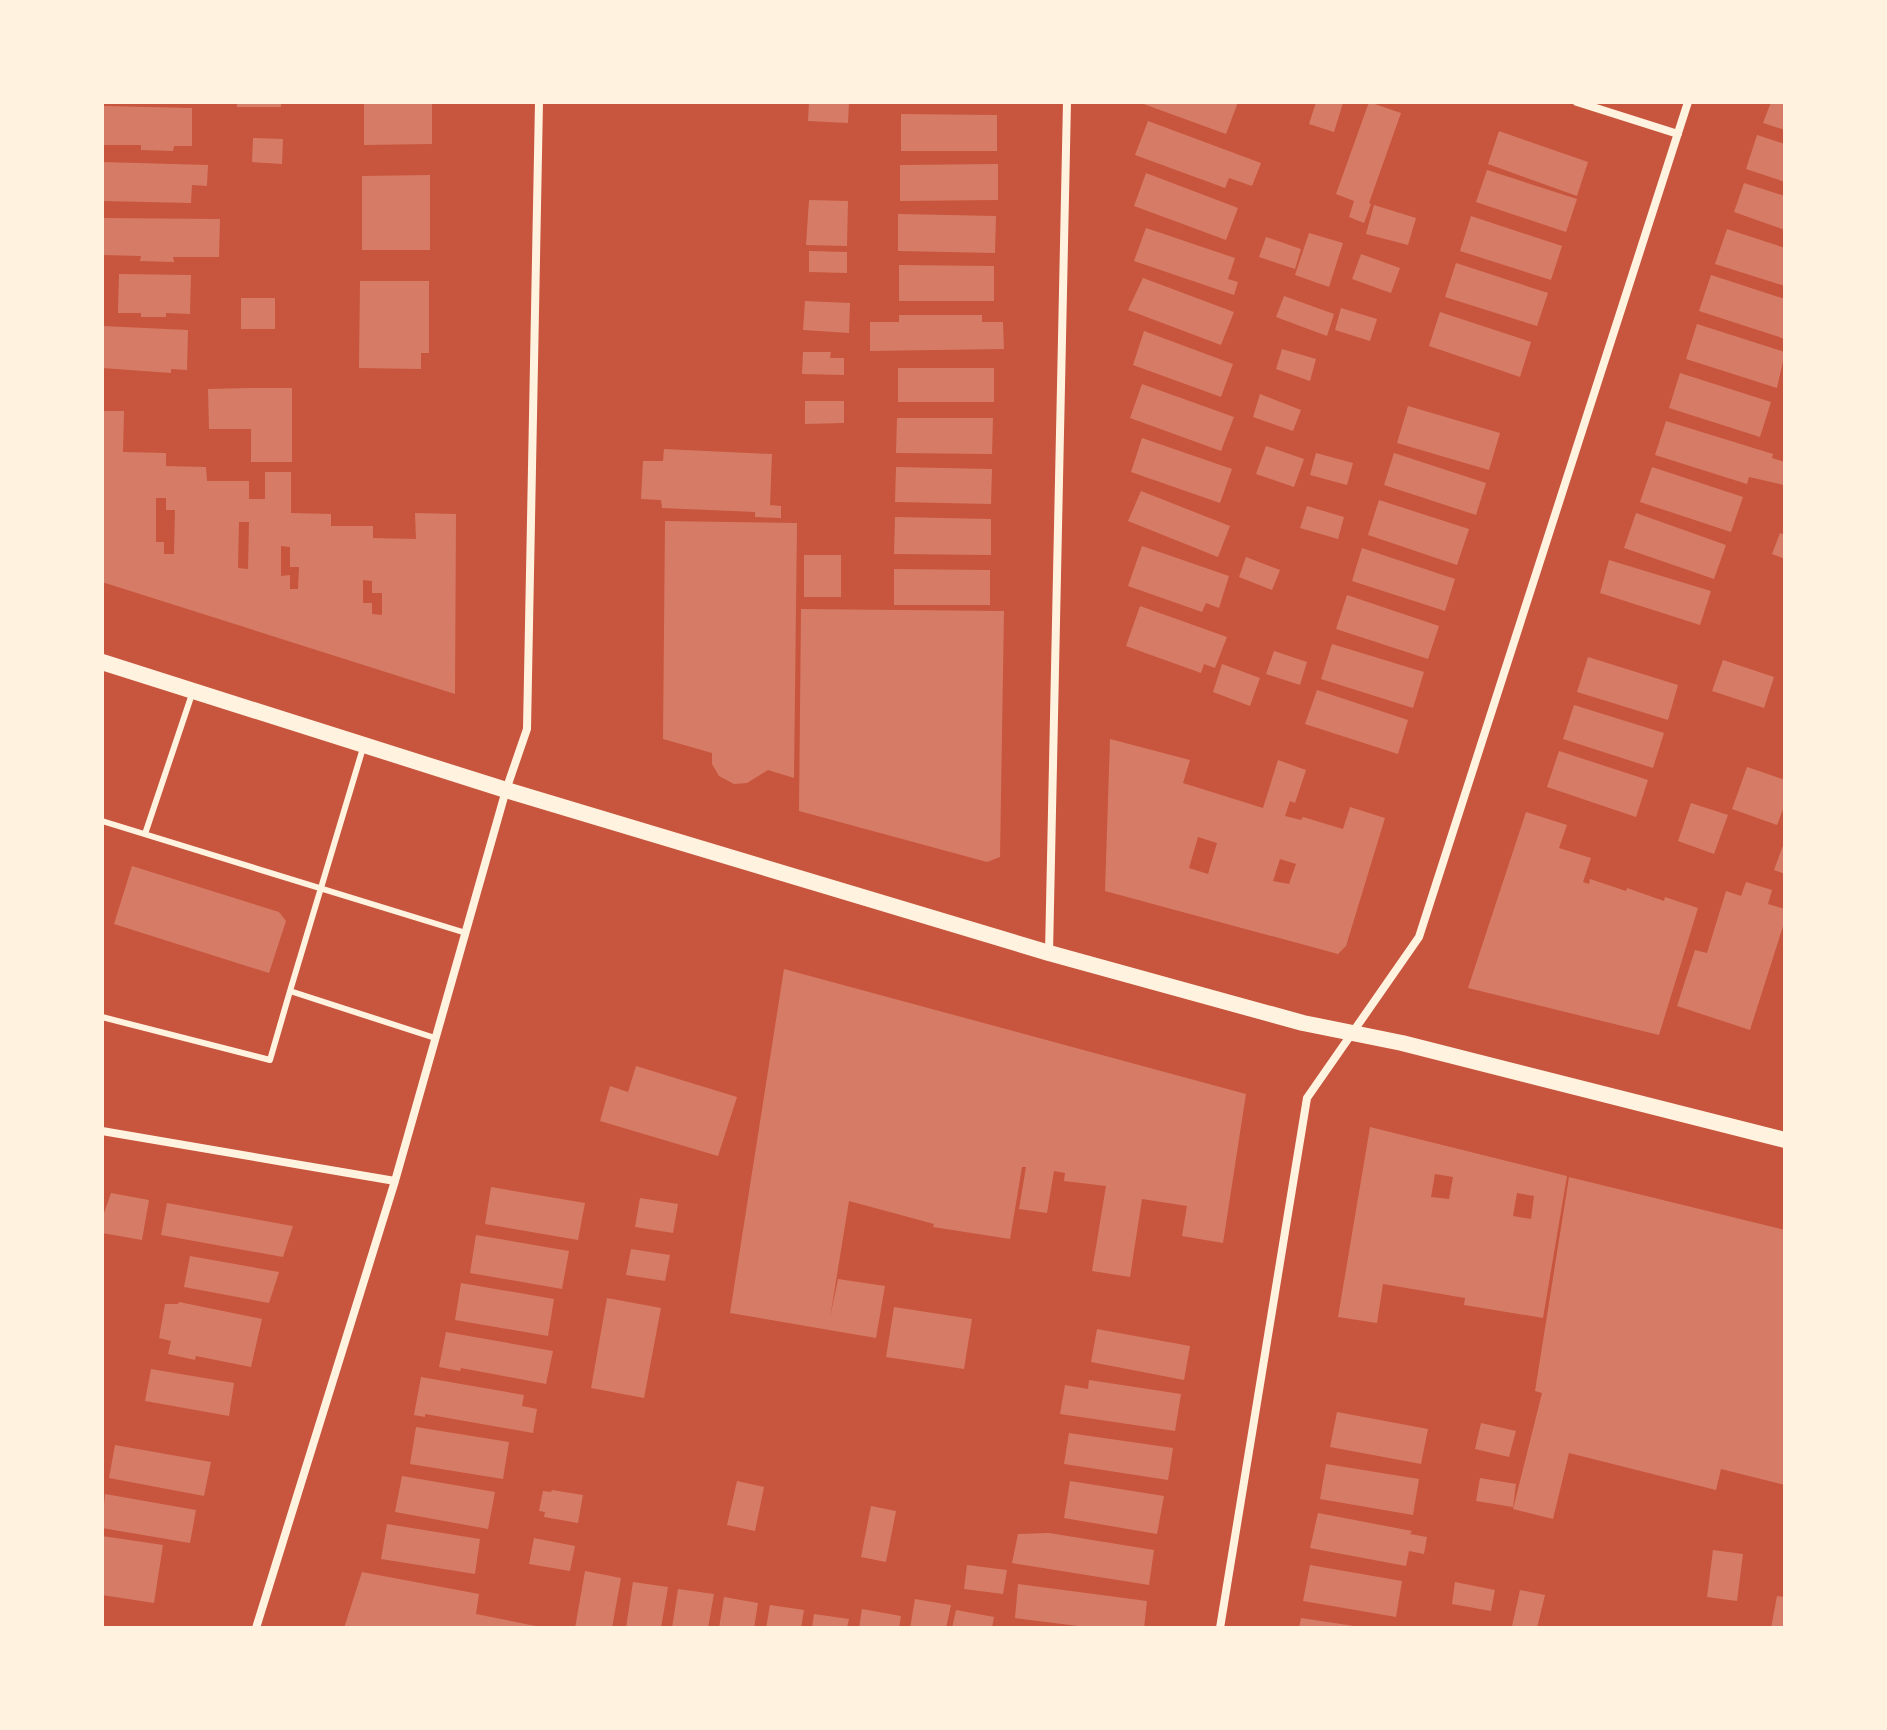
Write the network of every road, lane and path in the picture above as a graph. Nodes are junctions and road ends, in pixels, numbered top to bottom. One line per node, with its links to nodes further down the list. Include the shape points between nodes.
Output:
1 (539, 102): 9 (street, via 527,729)
2 (1067, 102): 14 (street)
3 (1577, 102): 5 (street)
4 (1688, 102): 5 (street)
5 (1678, 134): 17 (street, via 1419,937)
6 (102, 662): 7 (main road)
7 (193, 691): 8 (main road); 11 (lane)
8 (364, 744): 9 (main road); 12 (lane)
9 (506, 790): 13 (street); 14 (main road)
10 (102, 821): 11 (lane)
11 (145, 834): 12 (lane)
12 (322, 890): 13 (lane); 15 (lane)
13 (466, 933): 18 (street)
14 (1049, 953): 17 (main road)
15 (290, 991): 16 (lane, via 270,1060); 18 (lane)
16 (102, 1017)
17 (1350, 1033): 20 (main road); 23 (street, via 1307,1098)
18 (435, 1038): 21 (street)
19 (102, 1131): 21 (street)
20 (1785, 1140)
21 (395, 1181): 22 (street)
22 (256, 1628)
23 (1220, 1628)

